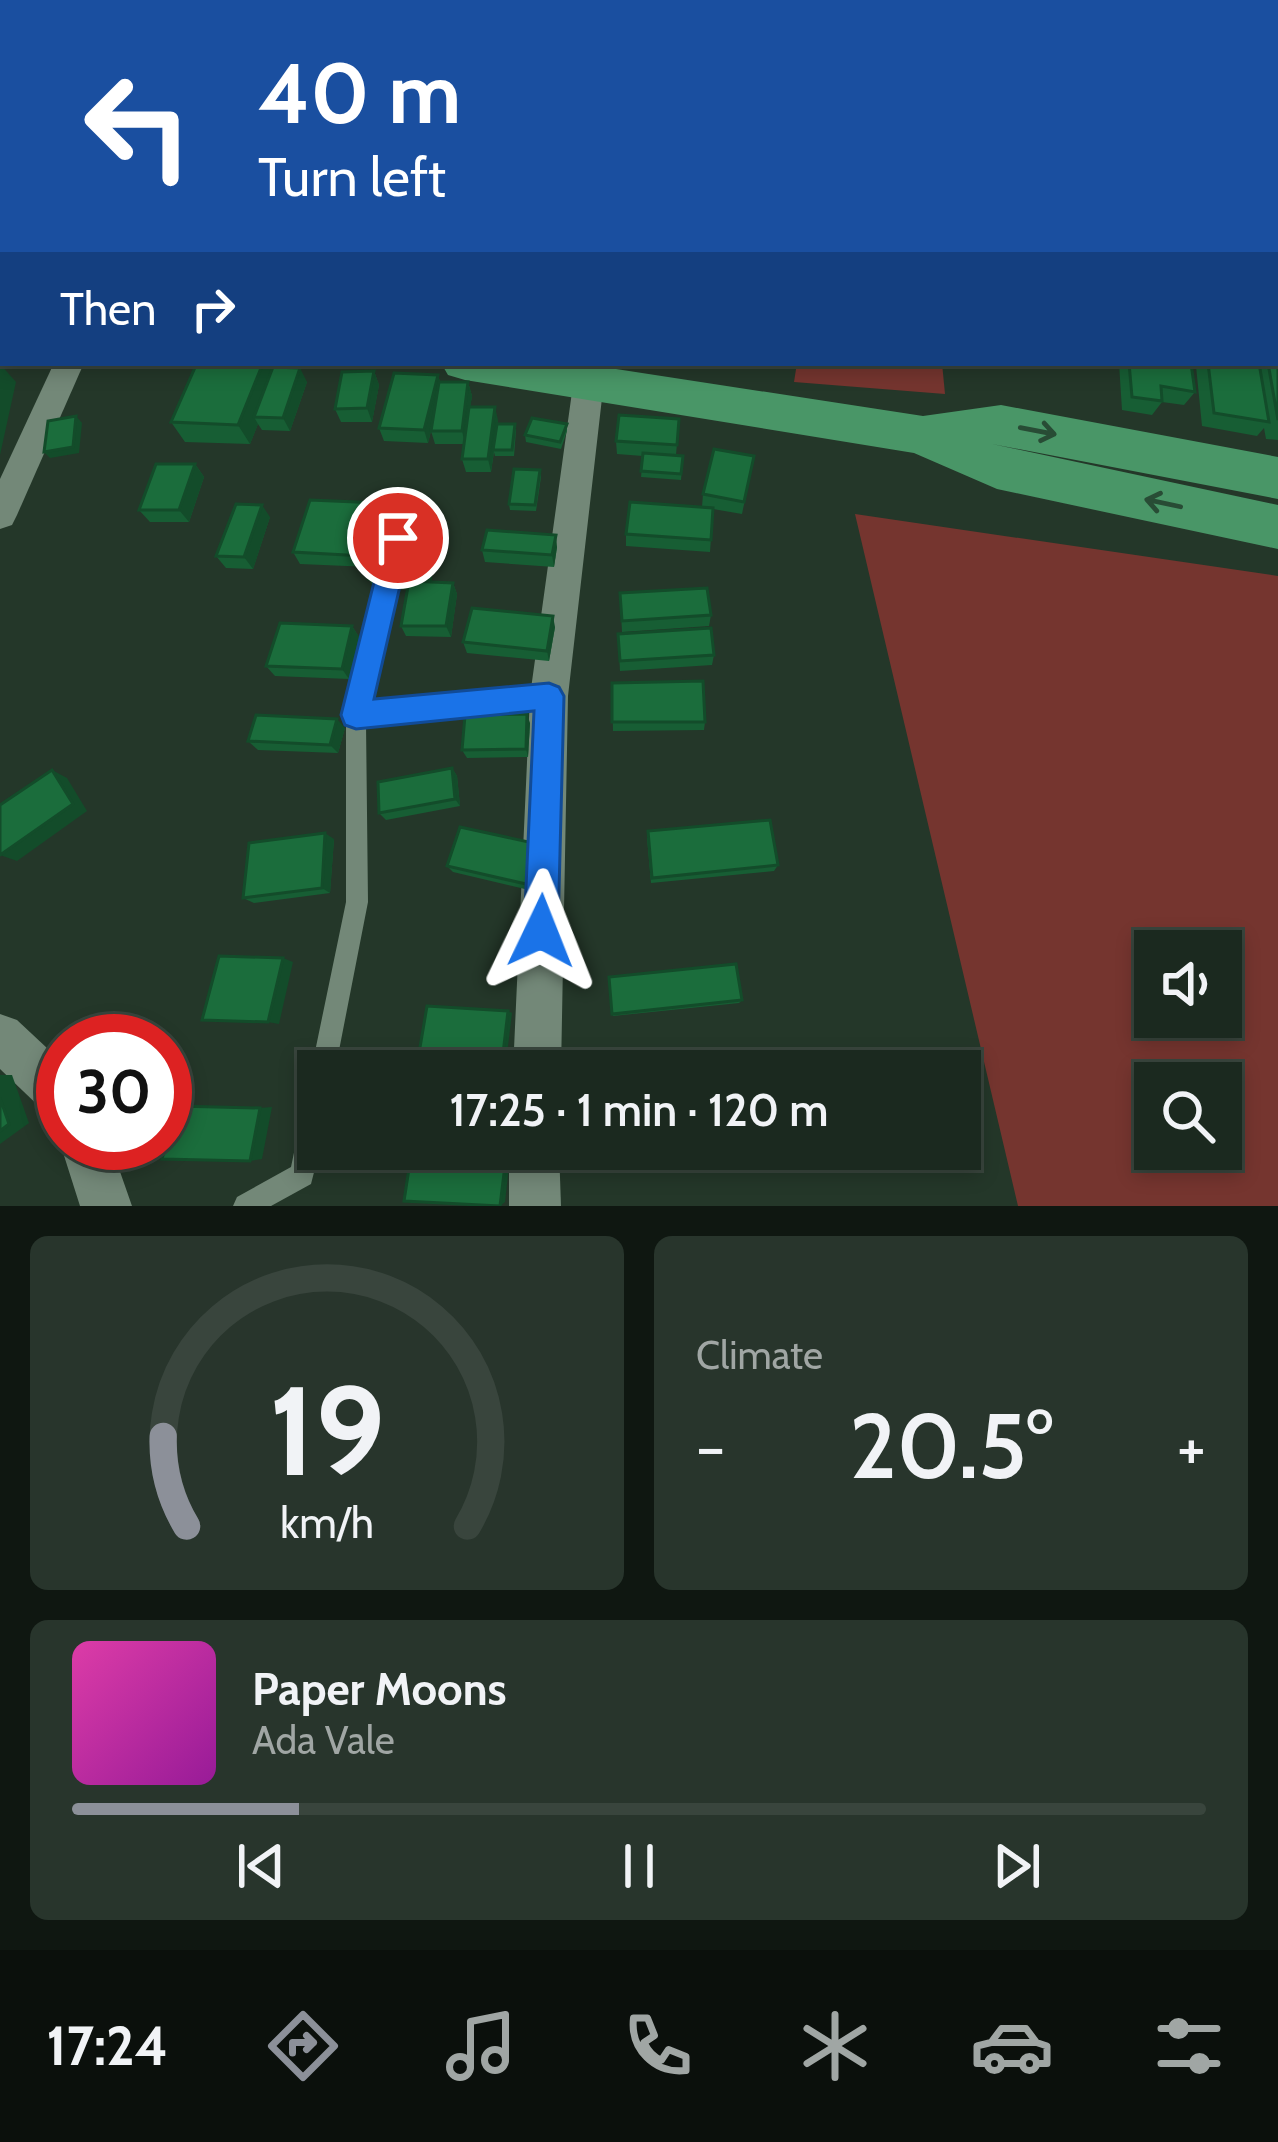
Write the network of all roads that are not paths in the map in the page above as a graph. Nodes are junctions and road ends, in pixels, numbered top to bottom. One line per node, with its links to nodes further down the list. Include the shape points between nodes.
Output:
1 (68, 366): 7 (street)
2 (502, 366): 3 (main road)
3 (589, 373): 4 (main road); 9 (street)
4 (923, 436): 5 (main road, one-way to 5, via 1001,424); 8 (main road, one-way to 4, via 997,469)
5 (1278, 478)
6 (411, 497): 10 (lane)
7 (0, 514)
8 (1278, 526)
9 (549, 696): 10 (lane); 13 (street)
10 (356, 715): 12 (lane, via 357,902)
11 (0, 1037): 14 (street)
12 (327, 1050)
13 (537, 1050)
14 (36, 1071)
15 (94, 1170): 18 (street)
16 (303, 1170): 19 (lane)
17 (534, 1170): 20 (street)
18 (106, 1206)
19 (246, 1206)
20 (535, 1206)

